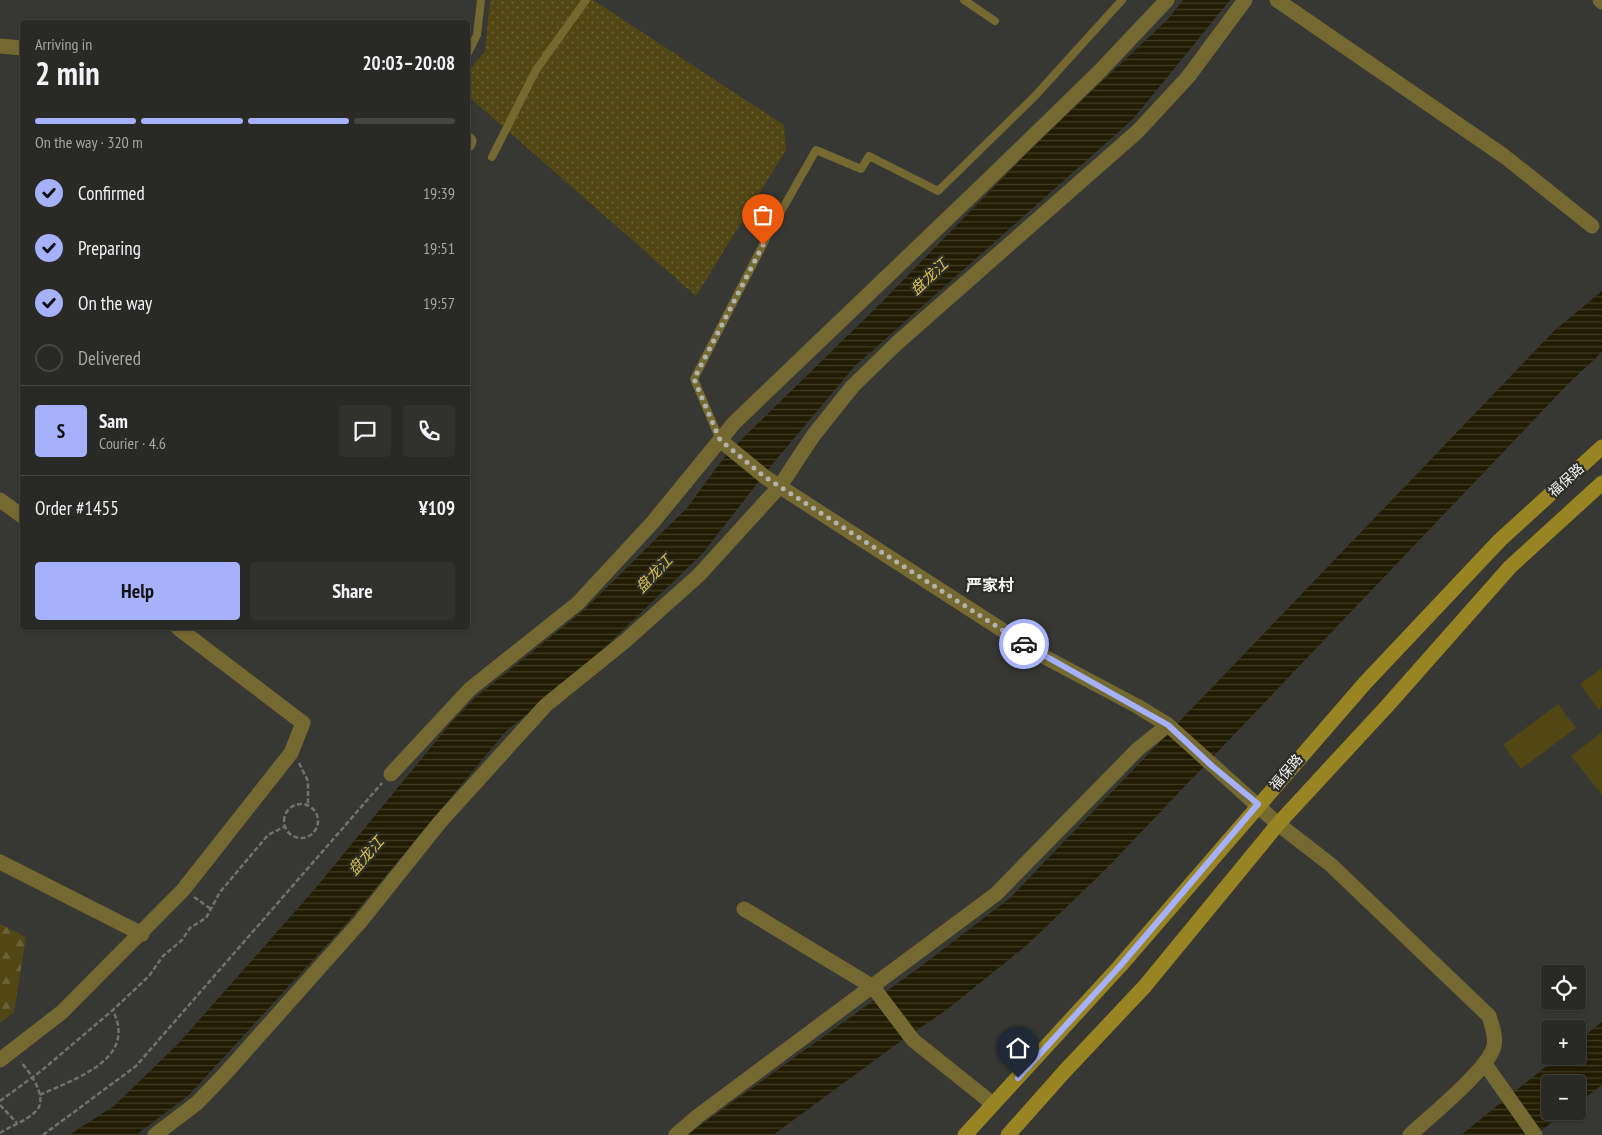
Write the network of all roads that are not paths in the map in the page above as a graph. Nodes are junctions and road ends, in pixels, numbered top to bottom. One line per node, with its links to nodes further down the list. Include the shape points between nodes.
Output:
1 (481, 0): 11 (lane, via 477,35)
2 (586, 0): 12 (lane, via 536,70)
3 (964, 0): 8 (lane)
4 (1122, 0): 14 (lane, via 1035,96 938,191 869,156 861,170 816,150 771,229 694,379)
5 (1167, 0): 14 (street, via 1100,72)
6 (1245, 0): 17 (street, via 1188,77 1138,131 896,344 852,387 813,436)
7 (1277, 0): 13 (street, via 1504,156)
8 (995, 20)
9 (0, 46): 10 (street)
10 (20, 48)
11 (470, 49)
12 (492, 157)
13 (1592, 226)
14 (720, 440): 17 (street); 22 (street, via 653,522 578,603 470,689)
15 (1602, 447): 23 (main road, 福保路, via 1500,540 1365,683)
16 (1602, 483): 24 (main road, 福保路, via 1510,567)
17 (780, 486): 21 (street, via 1041,655); 32 (street, via 699,575 546,705 440,822 360,922 224,1075 197,1103)
18 (0, 500): 19 (street)
19 (20, 515)
20 (181, 630): 27 (street, via 303,723 291,753 184,890)
21 (1168, 725): 23 (street); 28 (street, via 1138,749 996,894)
22 (390, 774)
23 (1258, 804): 24 (street); 31 (main road, 福保路, via 1120,966)
24 (1278, 824): 30 (street, via 1331,865 1489,1016 1494,1030 1494,1046); 35 (main road, 福保路, via 1145,986)
25 (0, 862): 27 (street)
26 (744, 909): 28 (street)
27 (142, 934): 29 (street, via 62,1012)
28 (873, 987): 31 (street, via 913,1040); 33 (street)
29 (0, 1060)
30 (1485, 1064): 36 (street); 37 (street)
31 (993, 1104): 34 (main road, 福保路)
32 (155, 1135)
33 (676, 1135)
34 (966, 1135)
35 (1008, 1135)
36 (1410, 1135)
37 (1535, 1135)

